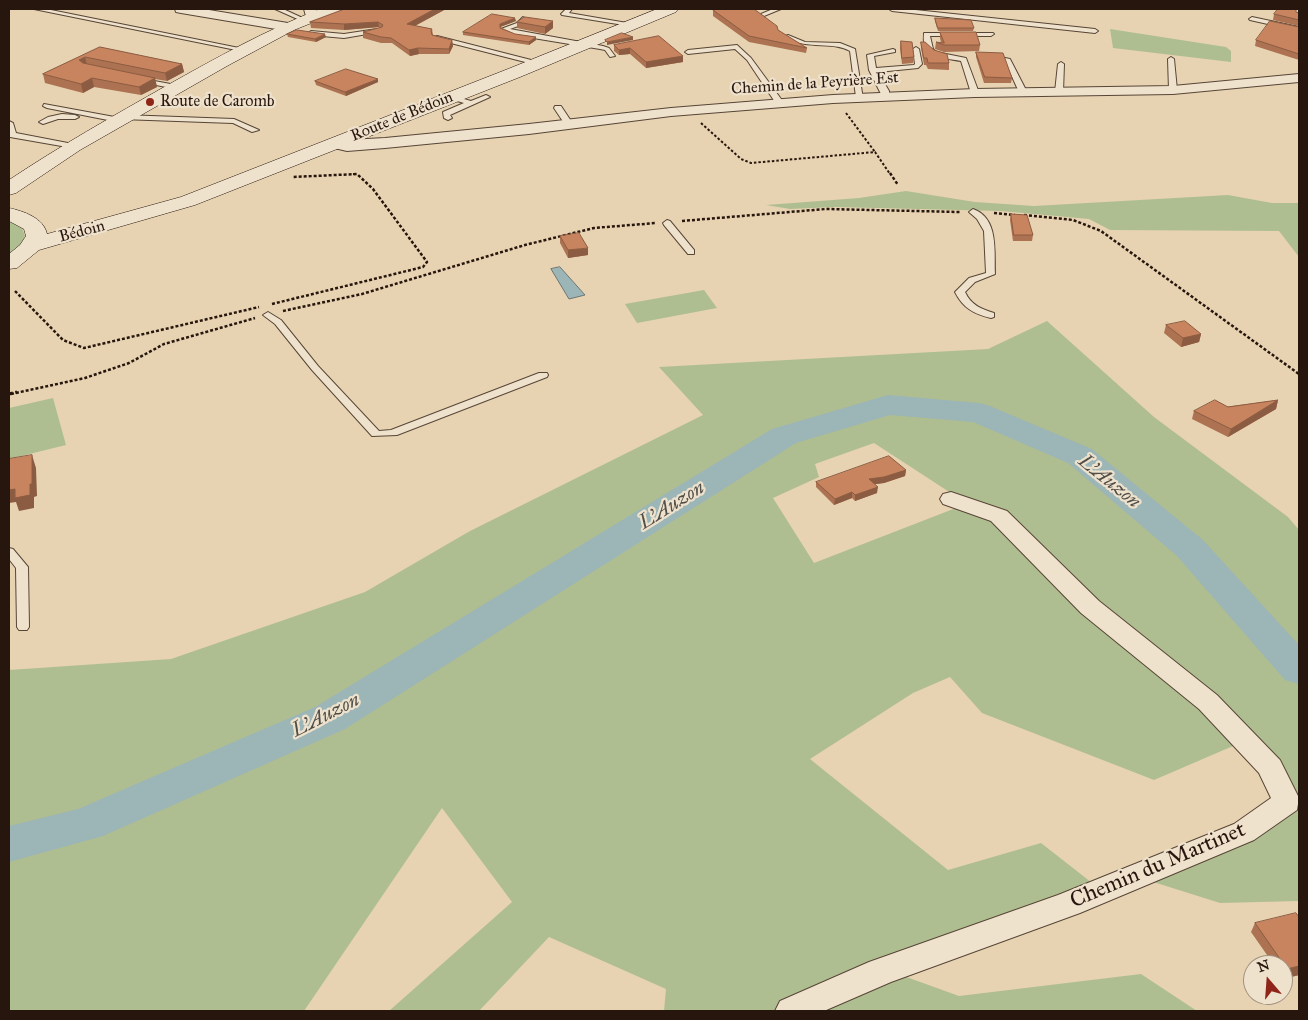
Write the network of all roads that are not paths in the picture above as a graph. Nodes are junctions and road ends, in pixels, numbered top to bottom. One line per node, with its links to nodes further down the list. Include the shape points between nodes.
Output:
1 (37, 9): 25 (lane)
2 (182, 9): 10 (street)
3 (278, 9): 10 (lane)
4 (333, 9): 10 (main road)
5 (569, 9): 13 (lane, via 564,14)
6 (670, 9): 13 (main road, Route de Bédoin)
7 (778, 9): 9 (lane)
8 (892, 9): 15 (lane)
9 (764, 14)
10 (304, 18): 16 (lane, via 302,32 344,36); 25 (main road)
11 (523, 19): 21 (lane, via 519,24 504,29)
12 (1252, 19): 14 (lane)
13 (630, 24): 21 (main road, Route de Bédoin)
14 (1299, 29)
15 (1095, 30)
16 (379, 31)
17 (781, 32): 44 (lane, via 796,43 841,44 853,50)
18 (991, 34): 40 (lane, via 926,34 934,54 964,59)
19 (462, 37): 31 (lane)
20 (435, 38): 31 (lane)
21 (584, 43): 23 (lane); 31 (main road, Route de Bédoin)
22 (619, 47): 23 (lane)
23 (607, 49): 28 (lane)
24 (916, 49): 33 (lane, via 916,67)
25 (246, 50): 36 (main road)
26 (893, 50): 33 (lane, via 870,55)
27 (688, 52): 45 (lane, via 737,47)
28 (612, 56)
29 (1007, 59): 38 (lane)
30 (1171, 59): 37 (lane)
31 (542, 61): 42 (main road, Route de Bédoin)
32 (1061, 64): 39 (lane)
33 (873, 70): 41 (lane)
34 (132, 78): 36 (lane)
35 (1299, 78): 37 (street, Chemin de la Peyrière Est)
36 (176, 87): 50 (main road)
37 (1173, 90): 39 (street, Chemin de la Peyrière Est)
38 (1023, 92): 39 (street, Chemin de la Peyrière Est); 40 (street, Chemin de la Peyrière Est)
39 (1059, 92)
40 (975, 93): 41 (street, Chemin de la Peyrière Est)
41 (886, 96): 44 (street, Chemin de la Peyrière Est)
42 (453, 97): 46 (lane); 57 (main road, Route de Bédoin)
43 (486, 97): 46 (lane)
44 (860, 97): 45 (street, Chemin de la Peyrière Est)
45 (780, 102): 53 (street, Chemin de la Peyrière Est)
46 (471, 103): 49 (lane, via 446,114)
47 (48, 106): 50 (lane)
48 (558, 108): 53 (lane)
49 (448, 118)
50 (120, 120): 51 (lane, via 66,115); 54 (lane); 55 (lane, via 234,121); 58 (main road)
51 (43, 122)
52 (9, 123): 56 (lane)
53 (569, 124): 57 (street, Chemin de la Peyrière Est, via 366,145)
54 (175, 125)
55 (255, 130)
56 (11, 137): 58 (lane)
57 (335, 144): 63 (main road, Route de Bédoin, via 188,202)
58 (70, 148): 59 (main road)
59 (44, 165): 60 (main road); 62 (main road, via 18,192)
60 (9, 189)
61 (973, 212): 69 (lane, via 986,224 991,274 972,280 960,292 963,301 973,310)
62 (9, 213): 65 (main road, via 25,219)
63 (131, 219): 65 (main road, Bédoin)
64 (667, 223): 66 (lane)
65 (34, 236): 67 (main road, via 23,254)
66 (691, 252)
67 (9, 262)
68 (268, 315): 70 (lane, via 278,322 376,434 393,433)
69 (991, 315)
70 (543, 375)
71 (951, 499): 74 (street, Chemin du Martinet, via 999,516 1090,607 1208,702 1270,767 1287,802 1244,832 1069,904 880,972)
72 (9, 552): 73 (lane, via 22,567)
73 (23, 627)
74 (792, 1011)

